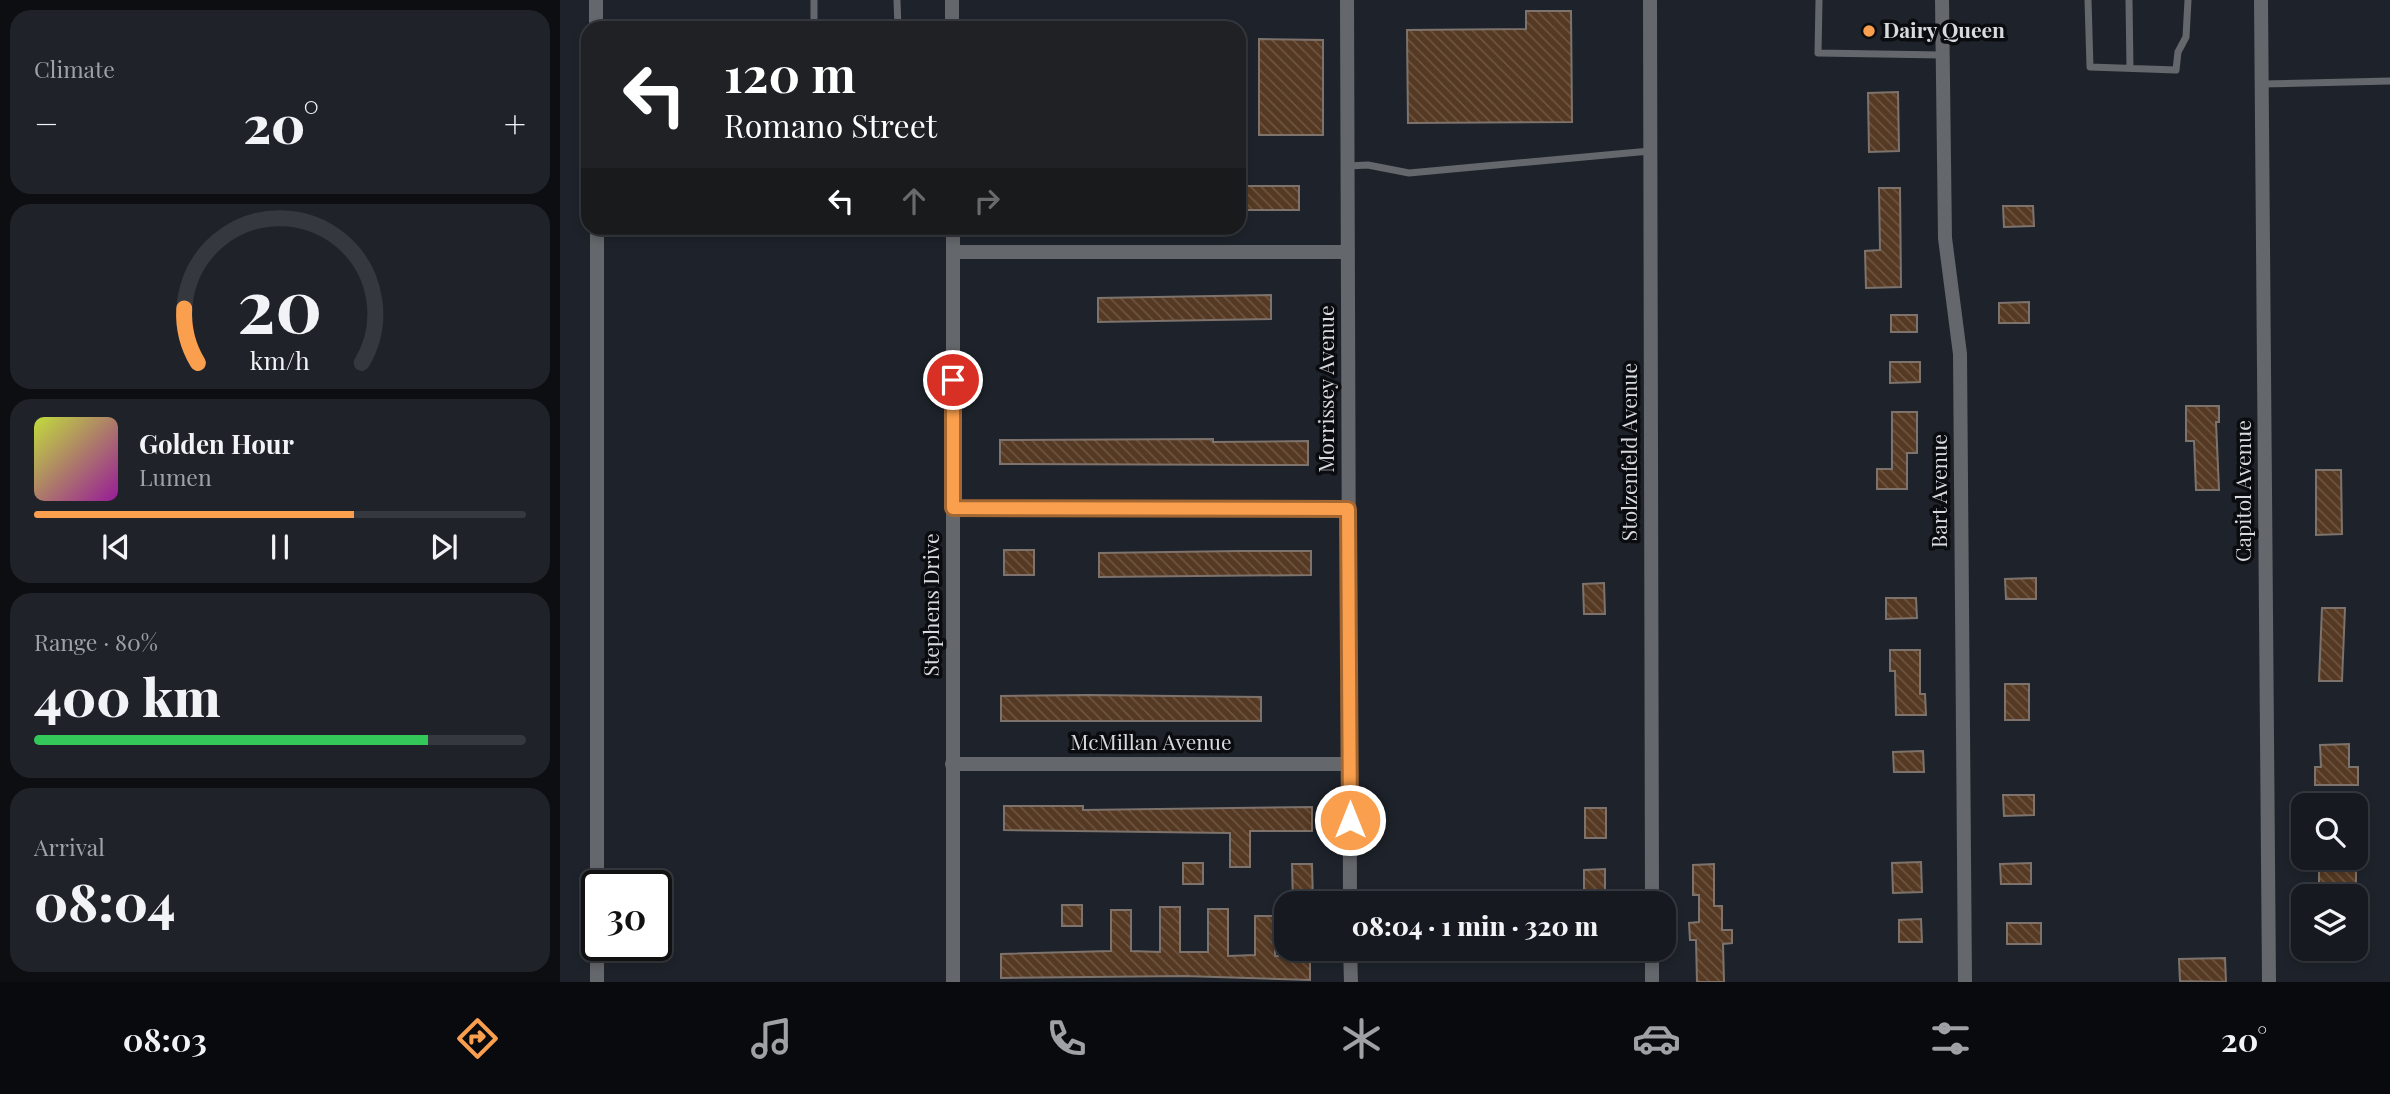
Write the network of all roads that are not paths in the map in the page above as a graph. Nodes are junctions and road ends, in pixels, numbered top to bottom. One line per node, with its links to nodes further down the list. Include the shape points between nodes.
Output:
1 (596, 0): 13 (street)
2 (814, 0): 14 (lane)
3 (897, 0): 15 (lane)
4 (952, 0): 16 (street)
5 (1347, 0): 22 (street, Morrissey Avenue)
6 (1650, 0): 21 (street, Stolzenfeld Avenue)
7 (1819, 0): 17 (lane, via 1818,54)
8 (1942, 0): 17 (street, Bart Avenue)
9 (2088, 0): 18 (lane, via 2090,67)
10 (2129, 0): 18 (lane)
11 (2188, 0): 18 (lane, via 2186,37 2176,70)
12 (2261, 0): 20 (street, Capitol Avenue)
13 (596, 21)
14 (814, 21)
15 (898, 21)
16 (952, 21)
17 (1943, 55): 41 (street, Bart Avenue, via 1945,239 1960,354)
18 (2130, 68)
19 (2390, 81): 20 (lane)
20 (2262, 84): 42 (street, Capitol Avenue)
21 (1650, 151): 22 (lane, via 1409,173); 33 (street, Stolzenfeld Avenue)
22 (1347, 166): 26 (street, Morrissey Avenue)
23 (597, 235): 31 (street)
24 (953, 235): 25 (street, Stephens Drive)
25 (953, 252): 26 (street); 27 (street, Stephens Drive)
26 (1348, 253): 28 (street, Morrissey Avenue)
27 (953, 508): 28 (street); 29 (street, Stephens Drive)
28 (1348, 509): 30 (street, Morrissey Avenue)
29 (952, 764): 30 (street, McMillan Avenue); 38 (street, Stephens Drive)
30 (1350, 764): 32 (street, Morrissey Avenue)
31 (597, 870)
32 (1350, 891)
33 (1652, 891)
34 (597, 961): 37 (street)
35 (1350, 961): 39 (street)
36 (1652, 961): 40 (street)
37 (597, 982)
38 (953, 982)
39 (1350, 982)
40 (1652, 982)
41 (1965, 982)
42 (2269, 982)

